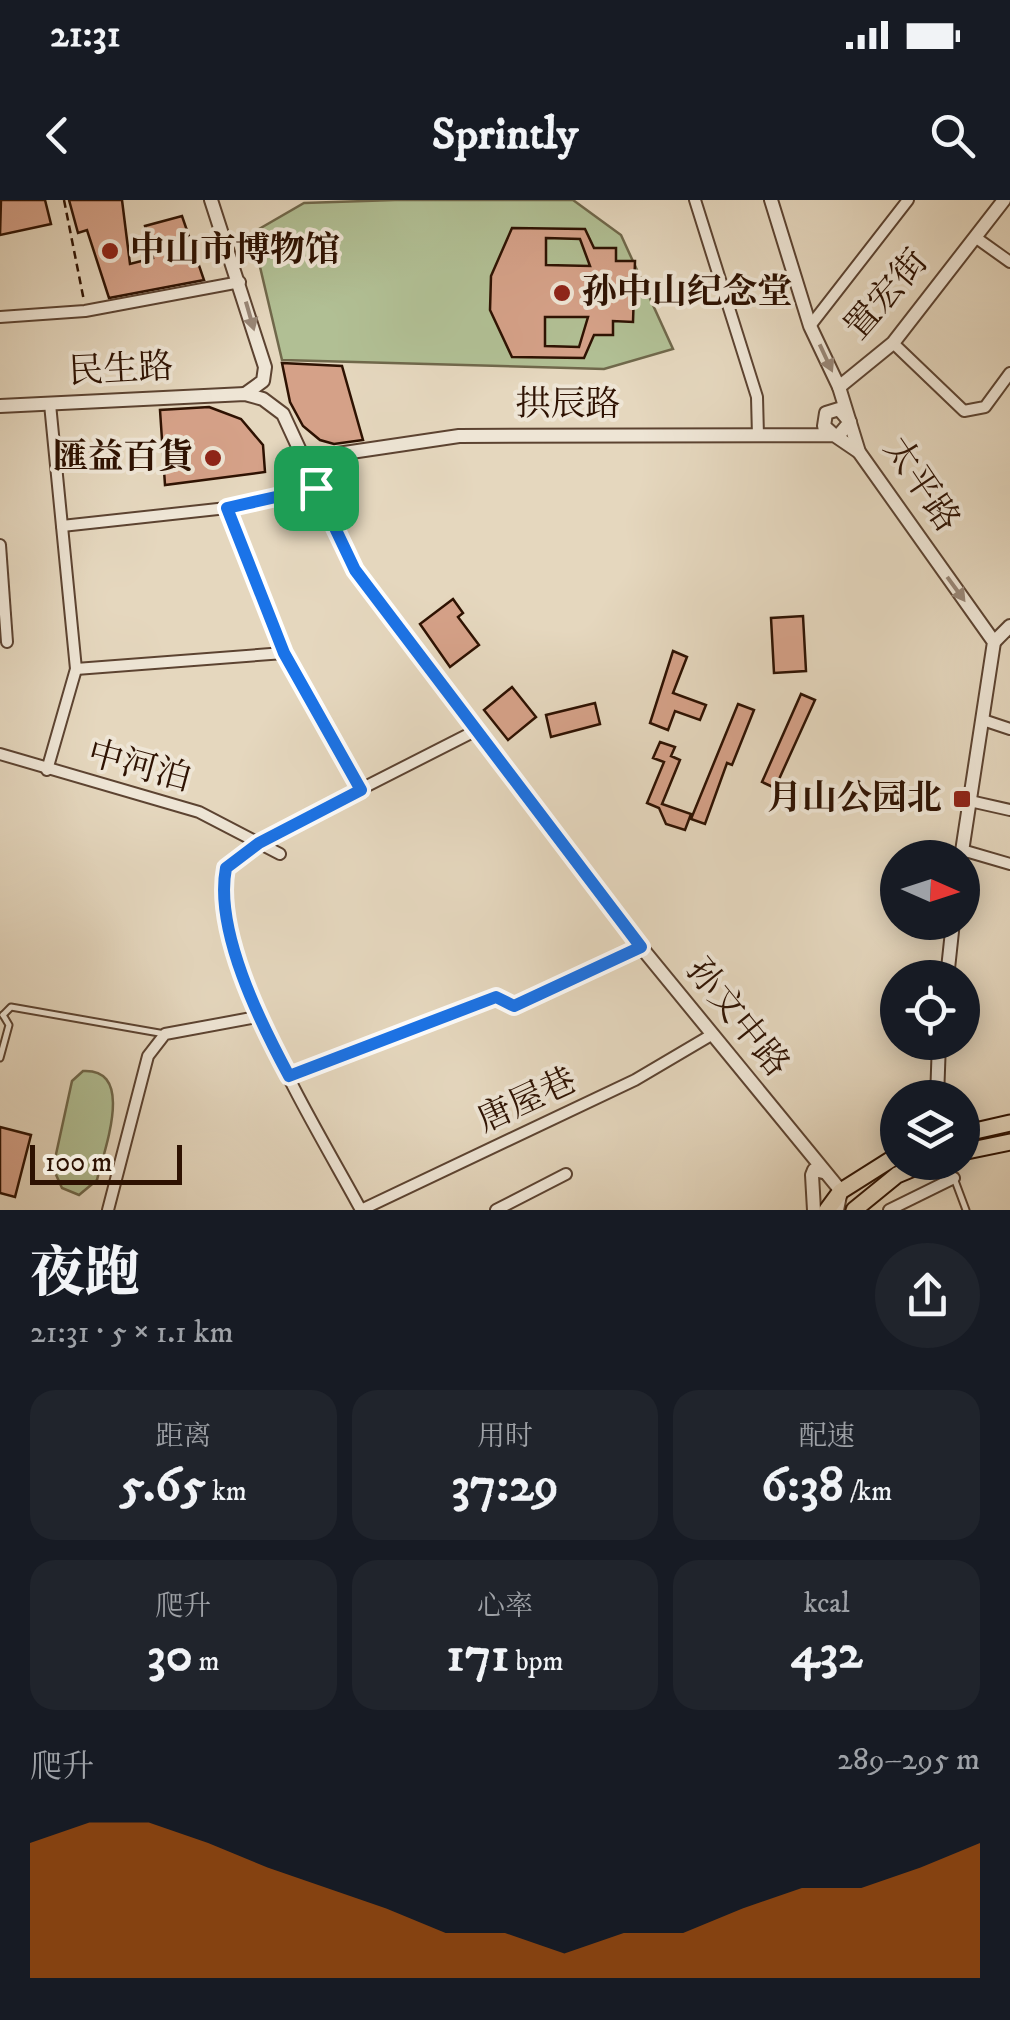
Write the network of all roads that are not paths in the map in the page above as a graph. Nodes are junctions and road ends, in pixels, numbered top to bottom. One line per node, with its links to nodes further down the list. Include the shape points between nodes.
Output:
1 (210, 200): 8 (street)
2 (694, 200): 20 (street, via 757,397)
3 (771, 200): 10 (street, 太平路)
4 (908, 200): 10 (street)
5 (1004, 200): 6 (street, 置宏街)
6 (975, 237): 7 (street, 置宏街); 11 (street, 置宏街)
7 (1010, 262)
8 (240, 282): 9 (street, via 85,312); 14 (street, one-way to 14, via 265,367 263,381)
9 (0, 316)
10 (810, 326): 13 (street, 太平路, one-way to 13)
11 (893, 343): 12 (street, via 964,412 985,407); 13 (street, 置宏街)
12 (1010, 373)
13 (839, 388): 17 (street); 18 (street, 太平路)
14 (245, 394): 15 (street, 民生路); 22 (street, 孙文中路, via 282,414)
15 (50, 404): 16 (street, 民生路); 25 (street)
16 (0, 406)
17 (830, 410): 18 (street); 19 (street)
18 (848, 418): 19 (street, via 843,434); 21 (street, 太平路)
19 (829, 431): 20 (street, 拱辰路); 21 (street)
20 (758, 436): 22 (street, 拱辰路, via 459,436)
21 (859, 452): 30 (street, 太平路, one-way to 30)
22 (304, 459): 23 (street, 孙文中路)
23 (316, 488): 24 (street); 35 (street, 孙文中路, via 355,570)
24 (227, 508): 25 (street); 31 (street)
25 (62, 526): 32 (street)
26 (0, 545): 27 (street)
27 (3, 590): 29 (street)
28 (1010, 626): 30 (street)
29 (7, 642)
30 (994, 642): 33 (street)
31 (284, 653): 32 (street); 38 (street)
32 (76, 669): 37 (street)
33 (983, 720): 34 (street); 39 (street)
34 (1010, 729)
35 (474, 732): 38 (street); 46 (street, 孙文中路)
36 (0, 754): 37 (street, 中河泊)
37 (47, 770): 42 (street, 中河泊, via 199,812)
38 (361, 790): 42 (street)
39 (970, 801): 40 (street); 41 (street)
40 (1010, 810)
41 (964, 840)
42 (259, 843): 43 (street, 中河泊); 48 (street, via 226,868 221,895)
43 (280, 854)
44 (980, 858): 45 (street)
45 (1010, 864)
46 (641, 947): 50 (street, 孙文中路); 52 (street, via 514,1006 496,997)
47 (2, 1014): 49 (lane, via 12,1008); 51 (lane, via 9,1025)
48 (258, 1018): 49 (street); 52 (street)
49 (165, 1034): 65 (street, via 148,1056)
50 (714, 1034): 58 (street, 孙文中路); 66 (street, 唐屋巷, via 635,1080)
51 (0, 1058)
52 (289, 1076): 66 (street)
53 (1010, 1123): 54 (main road)
54 (980, 1130)
55 (1010, 1142): 56 (main road)
56 (980, 1148)
57 (880, 1166): 63 (main road)
58 (823, 1172): 63 (street, 孙文中路); 68 (street, via 812,1175)
59 (566, 1174): 67 (street)
60 (891, 1180): 64 (main road)
61 (950, 1180): 71 (street)
62 (955, 1180): 72 (lane)
63 (841, 1191): 69 (main road); 70 (street)
64 (856, 1208)
65 (108, 1210)
66 (361, 1210)
67 (496, 1210)
68 (814, 1210)
69 (827, 1210)
70 (836, 1210)
71 (889, 1210)
72 (966, 1210)

